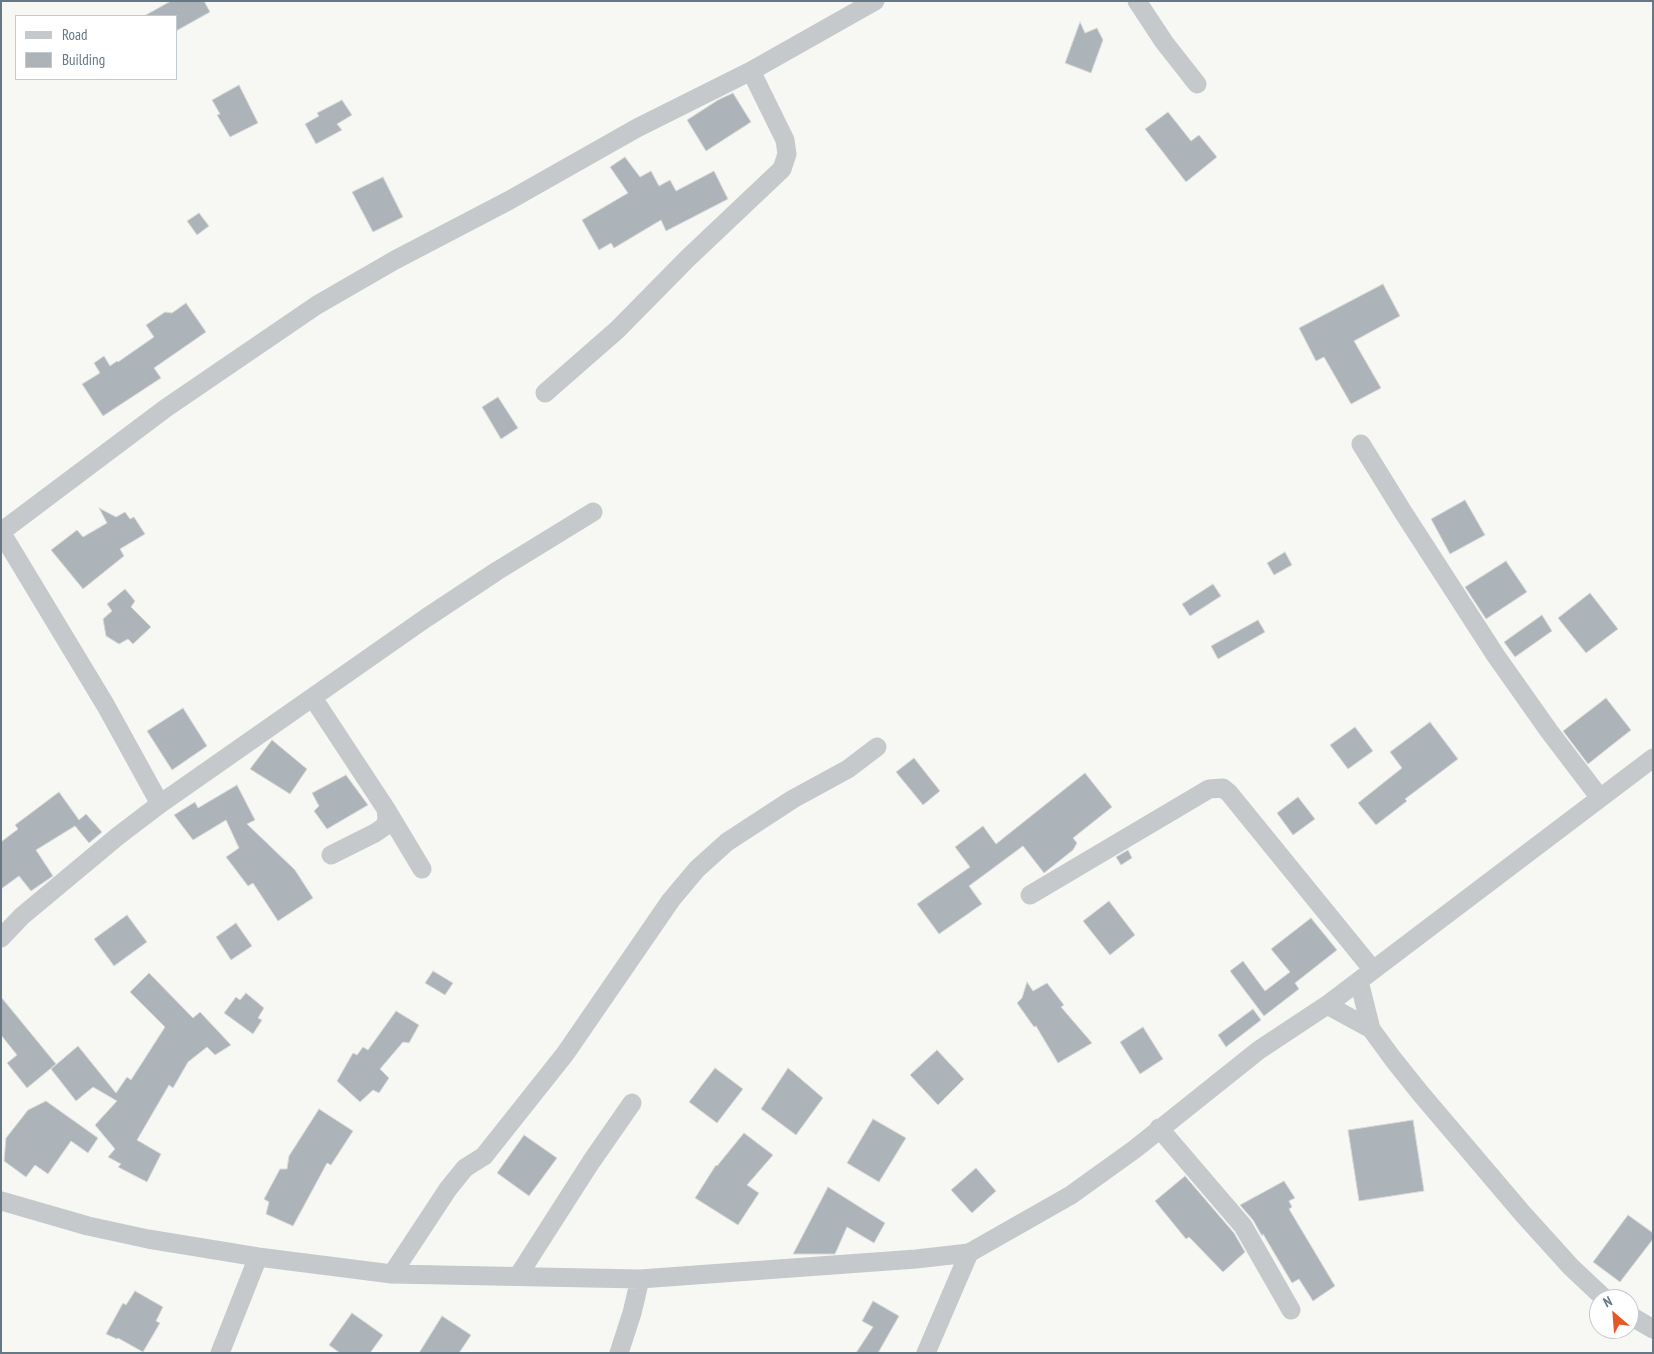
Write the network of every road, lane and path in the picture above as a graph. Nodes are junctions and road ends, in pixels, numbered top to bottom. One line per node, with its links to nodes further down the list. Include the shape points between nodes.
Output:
1 (875, 1): 3 (street)
2 (1137, 1): 4 (street)
3 (751, 71): 5 (street, via 785,140 787,154 782,170 617,330); 8 (street, via 637,128 317,305 166,408)
4 (1197, 84)
5 (544, 392)
6 (1362, 444): 12 (street, via 1496,656)
7 (593, 512): 9 (street, via 426,618)
8 (1, 532): 13 (street, via 106,706)
9 (313, 698): 13 (street); 14 (street)
10 (878, 747): 27 (street, via 848,769 793,799 727,842 697,869 671,900 565,1054 484,1156 465,1168 448,1188)
11 (1653, 758): 12 (street)
12 (1600, 798): 19 (street)
13 (160, 804): 18 (street, via 29,911)
14 (386, 809): 15 (street, via 384,826 368,838); 16 (street)
15 (331, 856)
16 (422, 869)
17 (1030, 895): 19 (street, via 1209,789 1223,788)
18 (1, 938)
19 (1366, 976): 20 (street); 21 (street)
20 (1327, 1005): 21 (street); 23 (street, via 1258,1050)
21 (1371, 1029): 30 (street, via 1421,1094 1523,1214)
22 (632, 1103): 28 (street)
23 (1160, 1128): 25 (street, via 1071,1195); 31 (street, via 1243,1226)
24 (1, 1201): 26 (street, via 88,1226)
25 (970, 1253): 29 (street); 36 (street)
26 (258, 1256): 27 (street); 34 (street)
27 (392, 1274): 28 (street)
28 (518, 1276): 29 (street)
29 (640, 1279): 35 (street)
30 (1594, 1289)
31 (1291, 1310)
32 (1639, 1321): 33 (street)
33 (1653, 1329)
34 (220, 1353)
35 (619, 1353)
36 (926, 1353)

